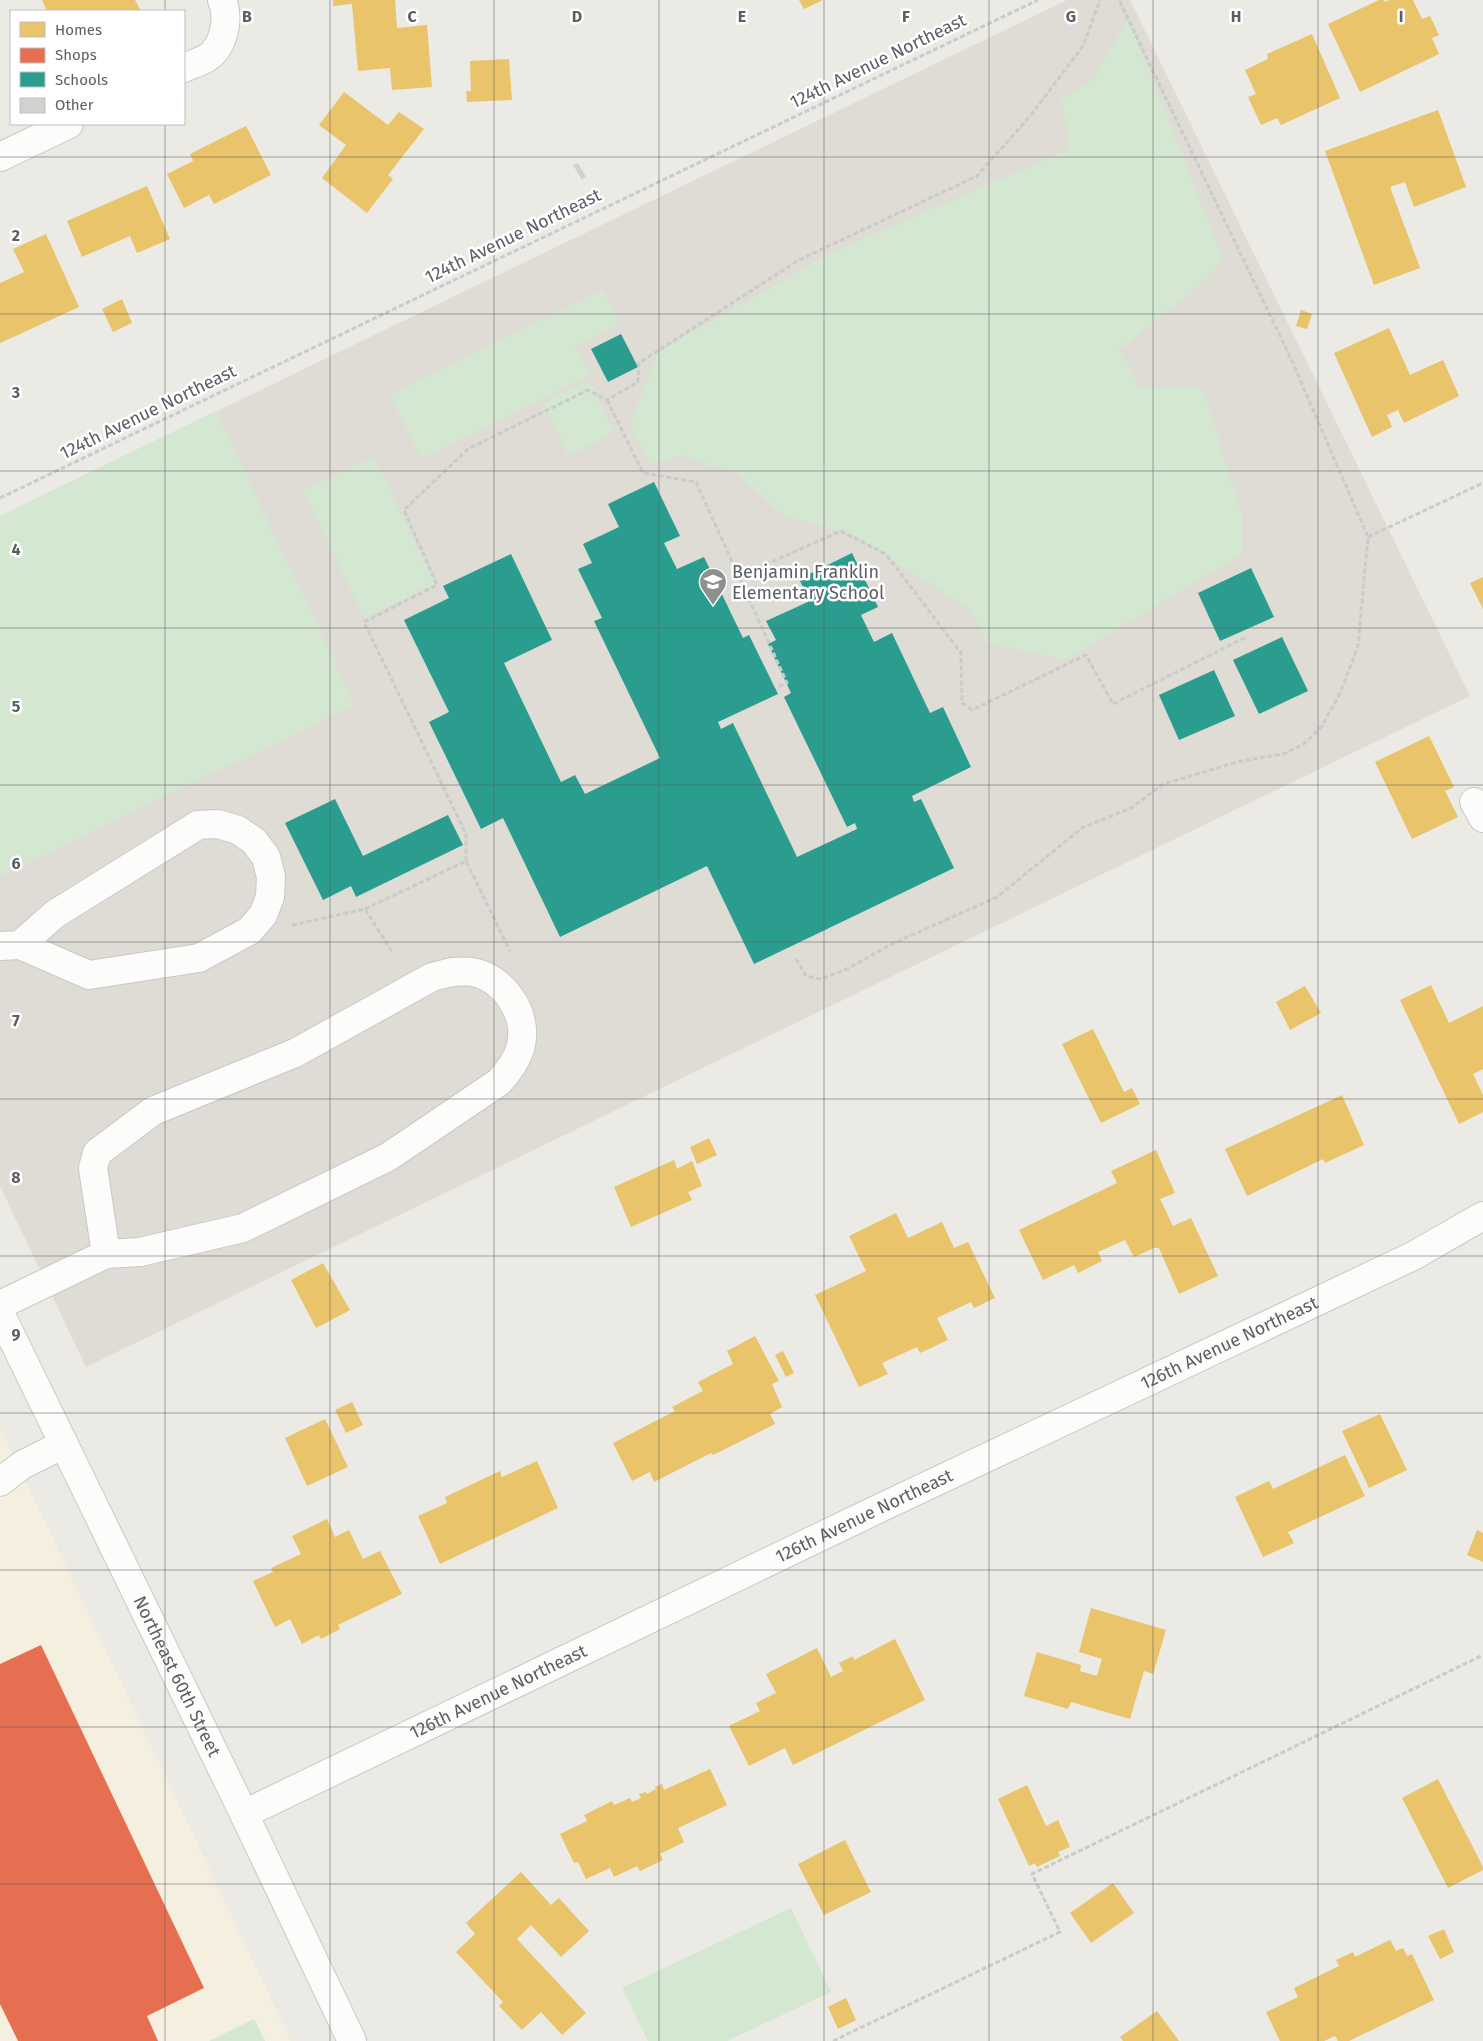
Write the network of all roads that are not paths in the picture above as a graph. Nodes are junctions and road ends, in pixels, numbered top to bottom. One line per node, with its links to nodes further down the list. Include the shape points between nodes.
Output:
1 (222, 0): 2 (street, via 225,33 212,54)
2 (185, 68)
3 (67, 125): 4 (street)
4 (0, 157)
5 (10, 946): 5 (street, via 89,975 199,958 249,931 263,916 271,890 266,857 254,841 238,830 218,824 198,825 55,914)
6 (1483, 1216): 12 (street, 126th Avenue Northeast, via 1413,1256)
7 (106, 1254): 7 (street, via 140,1252 243,1228 388,1158 499,1082 512,1067 521,1048 522,1028 517,1008 491,979 472,972 432,977 295,1053 153,1111 97,1153 93,1168); 8 (street)
8 (0, 1305)
9 (0, 1313): 10 (street, Northeast 60th Street)
10 (64, 1444): 11 (street, via 22,1465); 12 (street, Northeast 60th Street)
11 (0, 1482)
12 (244, 1814): 13 (street, Northeast 60th Street)
13 (352, 2041)

